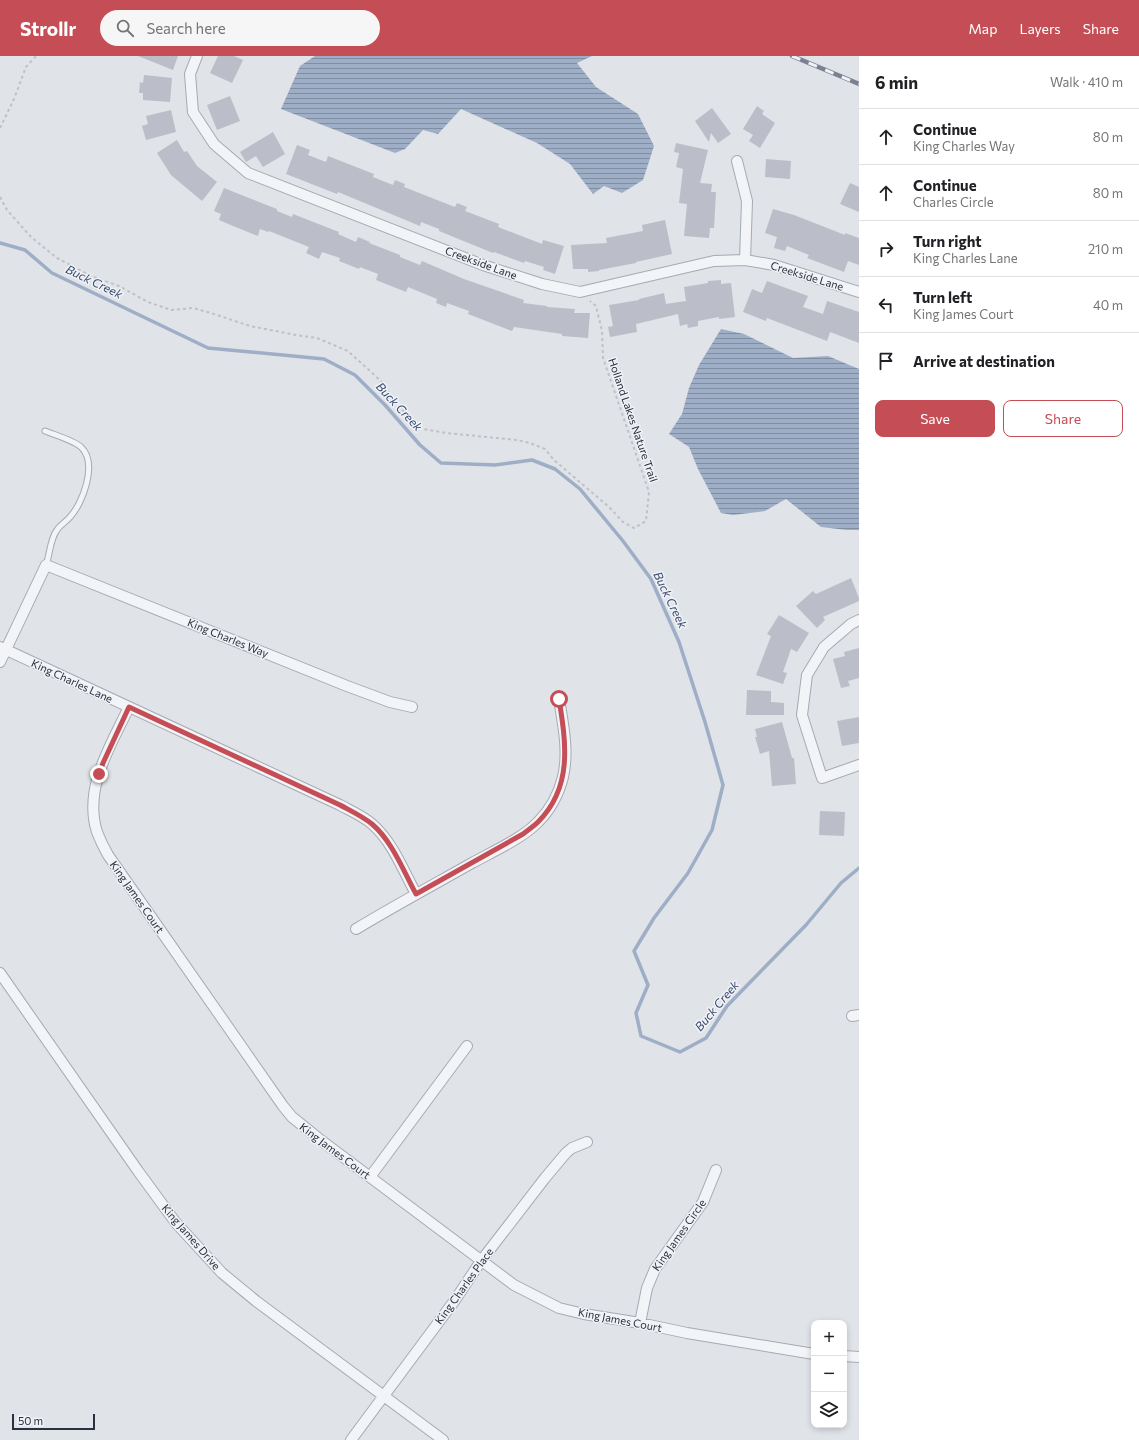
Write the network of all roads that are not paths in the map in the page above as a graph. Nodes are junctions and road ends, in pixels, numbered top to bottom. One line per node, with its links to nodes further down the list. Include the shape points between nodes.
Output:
1 (197, 56): 3 (street, Creekside Lane, via 190,74 193,112 214,144 248,173 483,265 542,284 580,292 714,261)
2 (737, 161): 3 (street, via 747,201)
3 (745, 260): 4 (street, Creekside Lane, via 774,265)
4 (859, 292)
5 (44, 431): 6 (lane, via 81,447 89,466 83,495 70,517 56,531)
6 (46, 565): 8 (street); 11 (street, King Charles Way, via 347,686 390,702)
7 (859, 620): 13 (street, via 824,647 807,675 802,715 822,778)
8 (3, 649): 9 (street); 12 (street, King Charles Lane)
9 (0, 662)
10 (559, 699): 14 (street, via 566,749 565,764 549,808 523,834)
11 (412, 706)
12 (129, 707): 14 (street, King Charles Lane, via 363,817 380,831); 20 (street, King James Court, via 103,763 95,791 94,819 101,842 283,1106 301,1125)
13 (859, 764)
14 (416, 894): 15 (street)
15 (356, 929)
16 (0, 973): 26 (street, King James Drive, via 138,1171 191,1241 238,1287)
17 (468, 1046): 20 (street)
18 (587, 1142): 21 (street, King Charles Place, via 566,1153)
19 (716, 1170): 22 (street, King James Circle, via 703,1202 655,1269 647,1288)
20 (370, 1177): 21 (street, King James Court)
21 (481, 1261): 22 (street, King James Court, via 514,1285 558,1308); 26 (street, King Charles Place)
22 (640, 1323): 23 (street, King James Court)
23 (811, 1354)
24 (847, 1356): 25 (street)
25 (859, 1356)
26 (384, 1395): 27 (street, King Charles Place); 28 (street, King James Drive)
27 (351, 1440)
28 (444, 1440)

